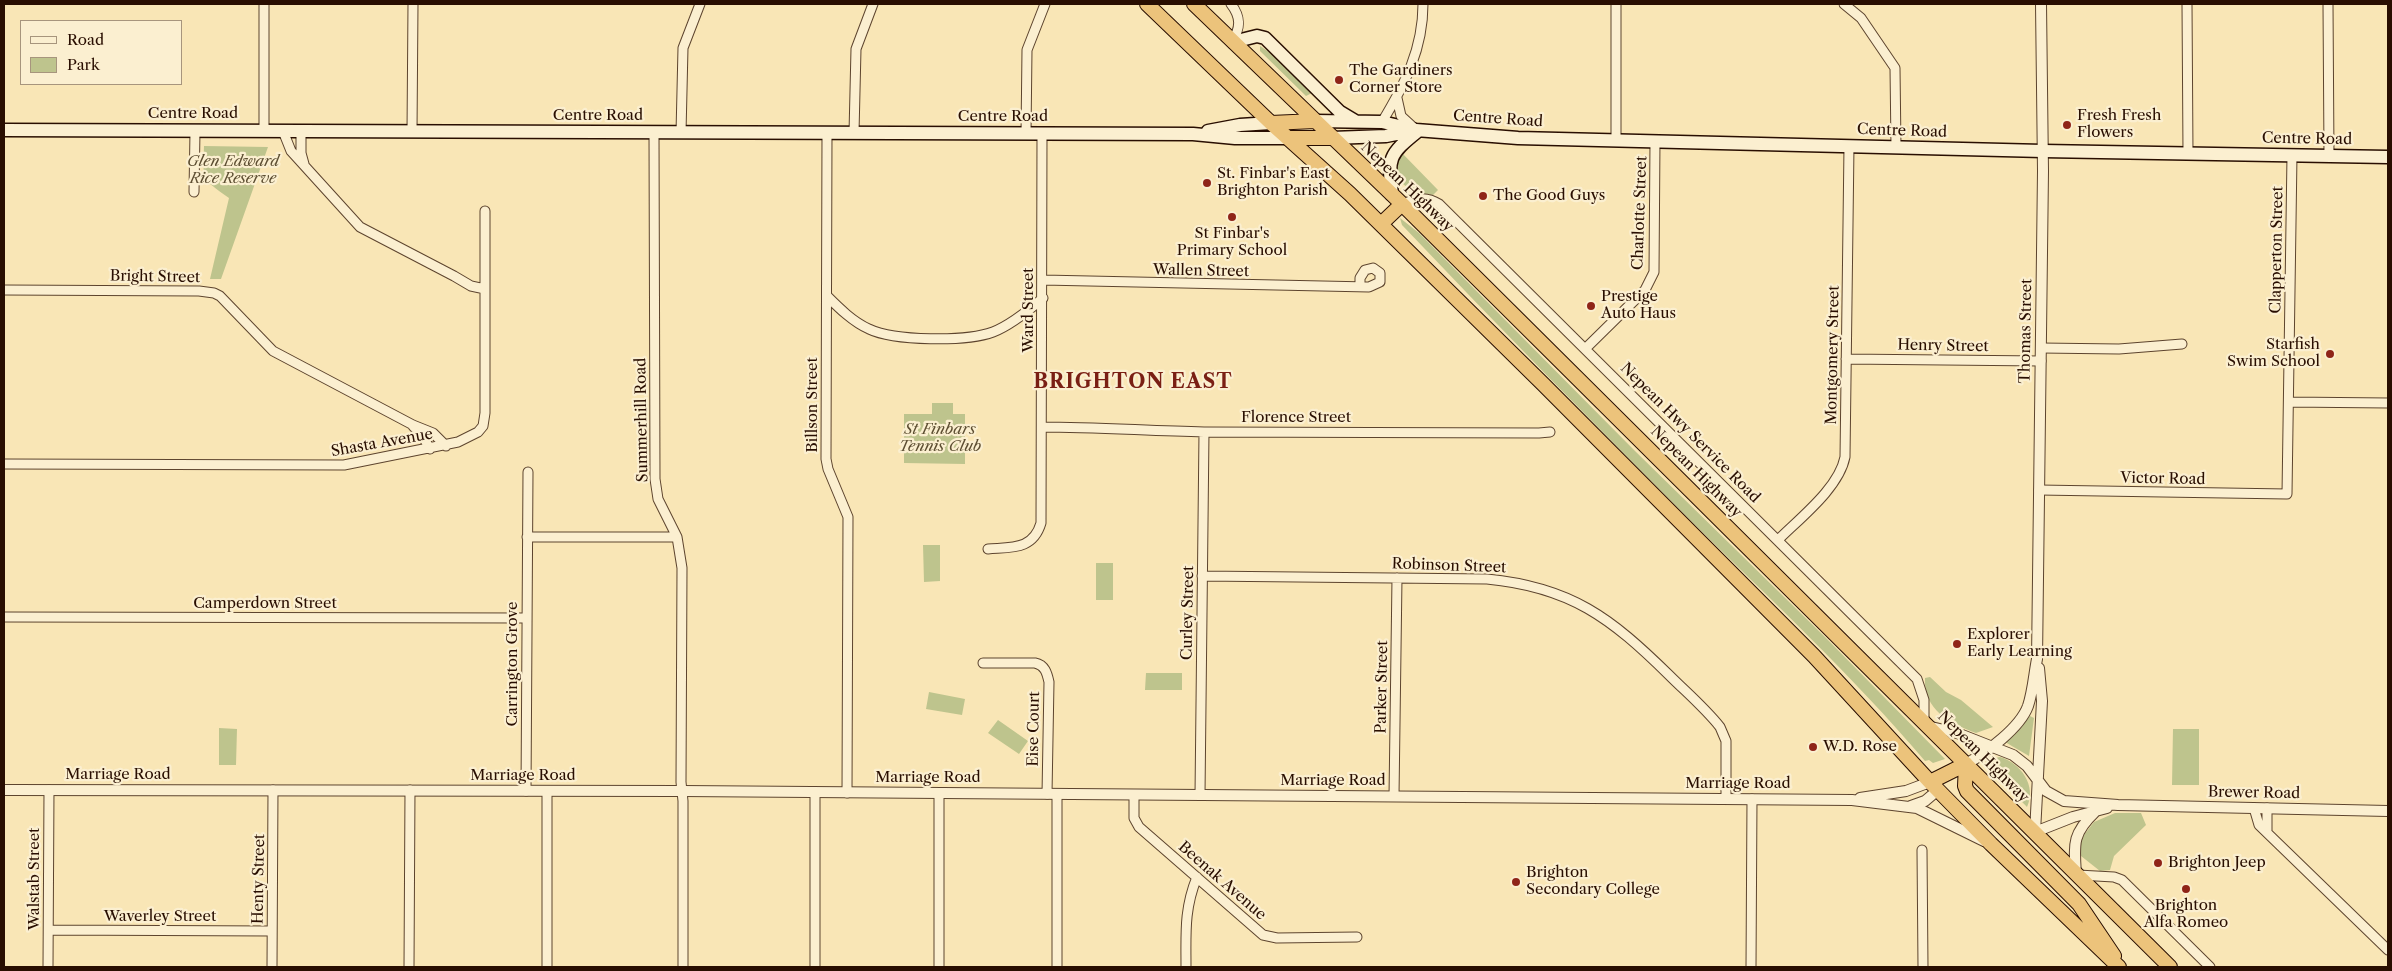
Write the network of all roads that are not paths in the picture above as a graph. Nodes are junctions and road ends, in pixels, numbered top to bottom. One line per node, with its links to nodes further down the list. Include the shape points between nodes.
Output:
1 (264, 4): 24 (street)
2 (413, 4): 27 (street)
3 (700, 4): 29 (street, via 683,48)
4 (873, 4): 31 (street, via 856,49)
5 (1046, 4): 32 (street, via 1027,50)
6 (1147, 4): 20 (highway)
7 (1194, 4): 15 (highway, Nepean Highway)
8 (1231, 4): 15 (street, via 1239,25)
9 (1423, 4): 16 (street, via 1423,30)
10 (1616, 4): 37 (street)
11 (1844, 4): 40 (street, via 1861,18 1895,68)
12 (2041, 4): 41 (street, Thomas Street)
13 (2187, 4): 42 (street)
14 (2328, 4): 44 (street)
15 (1232, 41): 17 (highway, Nepean Highway); 18 (main road, via 1257,36 1265,38 1340,112)
16 (1397, 98): 19 (street); 22 (street, via 1403,119)
17 (1315, 121): 18 (main road, Centre Road); 20 (highway, Centre Road); 36 (highway, Nepean Highway)
18 (1355, 121): 19 (main road, Centre Road)
19 (1382, 122): 22 (main road, Centre Road)
20 (1271, 123): 34 (main road, Centre Road, via 1236,125); 35 (highway)
21 (4, 130): 23 (main road, Centre Road)
22 (1419, 130): 36 (main road, Centre Road, via 1386,136); 37 (main road, Centre Road, via 1504,137); 48 (main road, via 1398,146 1392,155 1390,171)
23 (195, 131): 24 (main road, Centre Road); 47 (street)
24 (264, 131): 25 (main road, Centre Road)
25 (284, 131): 26 (main road, Centre Road); 46 (street, via 290,151)
26 (301, 131): 27 (main road, Centre Road); 46 (street)
27 (412, 132): 28 (main road, Centre Road)
28 (654, 133): 29 (main road, Centre Road); 75 (street, Summerhill Road, via 655,480 658,498)
29 (681, 133): 30 (main road, Centre Road)
30 (826, 133): 31 (main road, Centre Road); 55 (street, Billson Street)
31 (854, 133): 32 (main road, Centre Road)
32 (1026, 134): 33 (main road, Centre Road)
33 (1042, 134): 34 (main road, Centre Road); 51 (street, Ward Street)
34 (1193, 134): 35 (main road, Centre Road)
35 (1288, 138): 36 (highway, Centre Road); 50 (highway)
36 (1332, 138): 48 (highway, Nepean Highway)
37 (1616, 140): 38 (main road, Centre Road)
38 (1655, 141): 39 (main road, Centre Road); 59 (street, Charlotte Street, via 1654,272 1646,290)
39 (1849, 146): 40 (main road, Centre Road); 60 (street, Montgomery Street)
40 (1896, 148): 41 (main road, Centre Road)
41 (2043, 151): 42 (main road, Centre Road); 58 (street, Thomas Street)
42 (2188, 153): 43 (main road, Centre Road)
43 (2292, 156): 44 (main road, Centre Road); 62 (street, Clapperton Street)
44 (2329, 156): 45 (main road, Centre Road)
45 (2388, 157)
46 (304, 164): 52 (street, via 364,229 470,286)
47 (194, 192)
48 (1397, 200): 50 (highway); 59 (street, Nepean Hwy Service Road, via 1420,198 1438,204); 84 (highway, Nepean Highway)
49 (485, 210): 52 (street, Shasta Avenue)
50 (1382, 224): 88 (highway, via 1814,656)
51 (1043, 280): 53 (street, Wallen Street); 56 (street, Ward Street)
52 (485, 285): 68 (street, Shasta Avenue, via 484,420 478,432)
53 (1360, 286)
54 (4, 290): 64 (street, Bright Street, via 214,293 273,351)
55 (827, 296): 56 (street, via 867,328 880,334 903,337 983,335 1003,328); 97 (street, Billson Street, via 826,459 848,517)
56 (1043, 298): 65 (street, Ward Street)
57 (2182, 344): 58 (street, via 2119,349)
58 (2041, 348): 61 (street, Thomas Street)
59 (1585, 350): 76 (street, Nepean Hwy Service Road)
60 (1846, 359): 61 (street, Henry Street); 76 (street, Montgomery Street, via 1843,464 1832,486)
61 (2040, 361): 72 (street, Thomas Street)
62 (2289, 402): 63 (street); 73 (street, Clapperton Street)
63 (2388, 403)
64 (413, 425): 68 (street, Bright Street, via 433,433); 69 (street, Bright Street)
65 (1042, 427): 66 (street, Florence Street); 77 (street, Ward Street, via 1040,529 1030,542)
66 (1204, 432): 67 (street, Florence Street); 78 (street, Curley Street)
67 (1550, 432)
68 (446, 446): 69 (street, Shasta Avenue)
69 (430, 449): 70 (street, Shasta Avenue, via 334,466)
70 (4, 464)
71 (528, 472): 74 (street, Carrington Grove)
72 (2039, 490): 73 (street, Victor Road); 82 (street, Thomas Street)
73 (2286, 494)
74 (527, 538): 75 (street); 81 (street, Carrington Grove)
75 (677, 538): 95 (street, Summerhill Road, via 682,568)
76 (1778, 540): 84 (street, Nepean Hwy Service Road, via 1916,679 1924,700)
77 (988, 549)
78 (1202, 576): 79 (street, Robinson Street); 101 (street, Curley Street)
79 (1397, 578): 102 (street, Parker Street); 103 (street, Robinson Street, via 1487,579 1527,584 1562,595 1610,622 1637,644 1723,730 1726,741)
80 (4, 617): 81 (street, Camperdown Street)
81 (527, 618): 93 (street, Carrington Grove)
82 (2037, 659): 85 (street, Thomas Street, via 2027,709); 87 (street, Thomas Street, via 2042,696)
83 (982, 663): 99 (street, Eise Court, via 1035,663 1046,672 1049,682)
84 (1925, 724): 85 (street, Brewer Road); 86 (highway, Nepean Highway)
85 (1992, 746): 86 (street, Thomas Street); 87 (street, Brewer Road, via 2022,760)
86 (1966, 764): 88 (highway); 113 (highway, Nepean Highway); 114 (highway, via 1967,792)
87 (2038, 781): 107 (street, Brewer Road, via 2048,793 2061,800); 113 (street, Thomas Street)
88 (1934, 786): 105 (street, Marriage Road); 106 (street, via 1918,804); 115 (highway)
89 (4, 790): 90 (street, Marriage Road)
90 (49, 790): 91 (street, Marriage Road); 120 (street, Walstab Street)
91 (273, 790): 92 (street, Marriage Road); 121 (street, Henty Street)
92 (410, 790): 93 (street, Marriage Road); 126 (street)
93 (526, 791): 94 (street, Marriage Road)
94 (547, 791): 95 (street, Marriage Road); 127 (street)
95 (682, 791): 96 (street, Marriage Road); 128 (street, Summerhill Road)
96 (814, 792): 97 (street, Marriage Road); 129 (street)
97 (847, 792): 98 (street, Marriage Road)
98 (939, 793): 99 (street, Marriage Road); 130 (street)
99 (1052, 794): 100 (street, Marriage Road); 131 (street)
100 (1134, 794): 101 (street, Marriage Road); 118 (street, Beenak Avenue, via 1134,818 1139,827)
101 (1200, 795): 102 (street, Marriage Road)
102 (1394, 796): 103 (street, Marriage Road)
103 (1726, 799): 104 (street, Marriage Road)
104 (1752, 799): 105 (street, Marriage Road); 133 (street)
105 (1852, 800): 106 (street, Marriage Road)
106 (1900, 805): 115 (street, Marriage Road, via 1921,809)
107 (2118, 805): 108 (street, Brewer Road); 110 (street, Brewer Road)
108 (2254, 808): 109 (street, Brewer Road); 112 (street, via 2259,824)
109 (2267, 808): 111 (street, Brewer Road); 112 (street)
110 (2097, 810): 113 (street, Brewer Road); 117 (street, via 2077,835 2074,848)
111 (2388, 811)
112 (2267, 830): 123 (street)
113 (2035, 832): 114 (highway); 117 (highway, Nepean Highway)
114 (2014, 839): 115 (highway); 119 (highway)
115 (1992, 845): 135 (highway)
116 (1922, 850): 134 (street)
117 (2077, 875): 119 (highway); 136 (highway, Nepean Highway); 137 (street, via 2122,880)
118 (1197, 876): 122 (street, Beenak Avenue, via 1263,935 1277,938); 132 (street, via 1186,912)
119 (2064, 888): 135 (highway, via 2087,914)
120 (49, 930): 121 (street, Waverley Street); 124 (street, Walstab Street)
121 (272, 931): 125 (street, Henty Street)
122 (1358, 937)
123 (2388, 950)
124 (48, 967)
125 (272, 967)
126 (409, 967)
127 (547, 967)
128 (683, 967)
129 (815, 967)
130 (940, 967)
131 (1057, 967)
132 (1186, 967)
133 (1751, 967)
134 (1923, 967)
135 (2119, 967)
136 (2170, 967)
137 (2210, 967)

